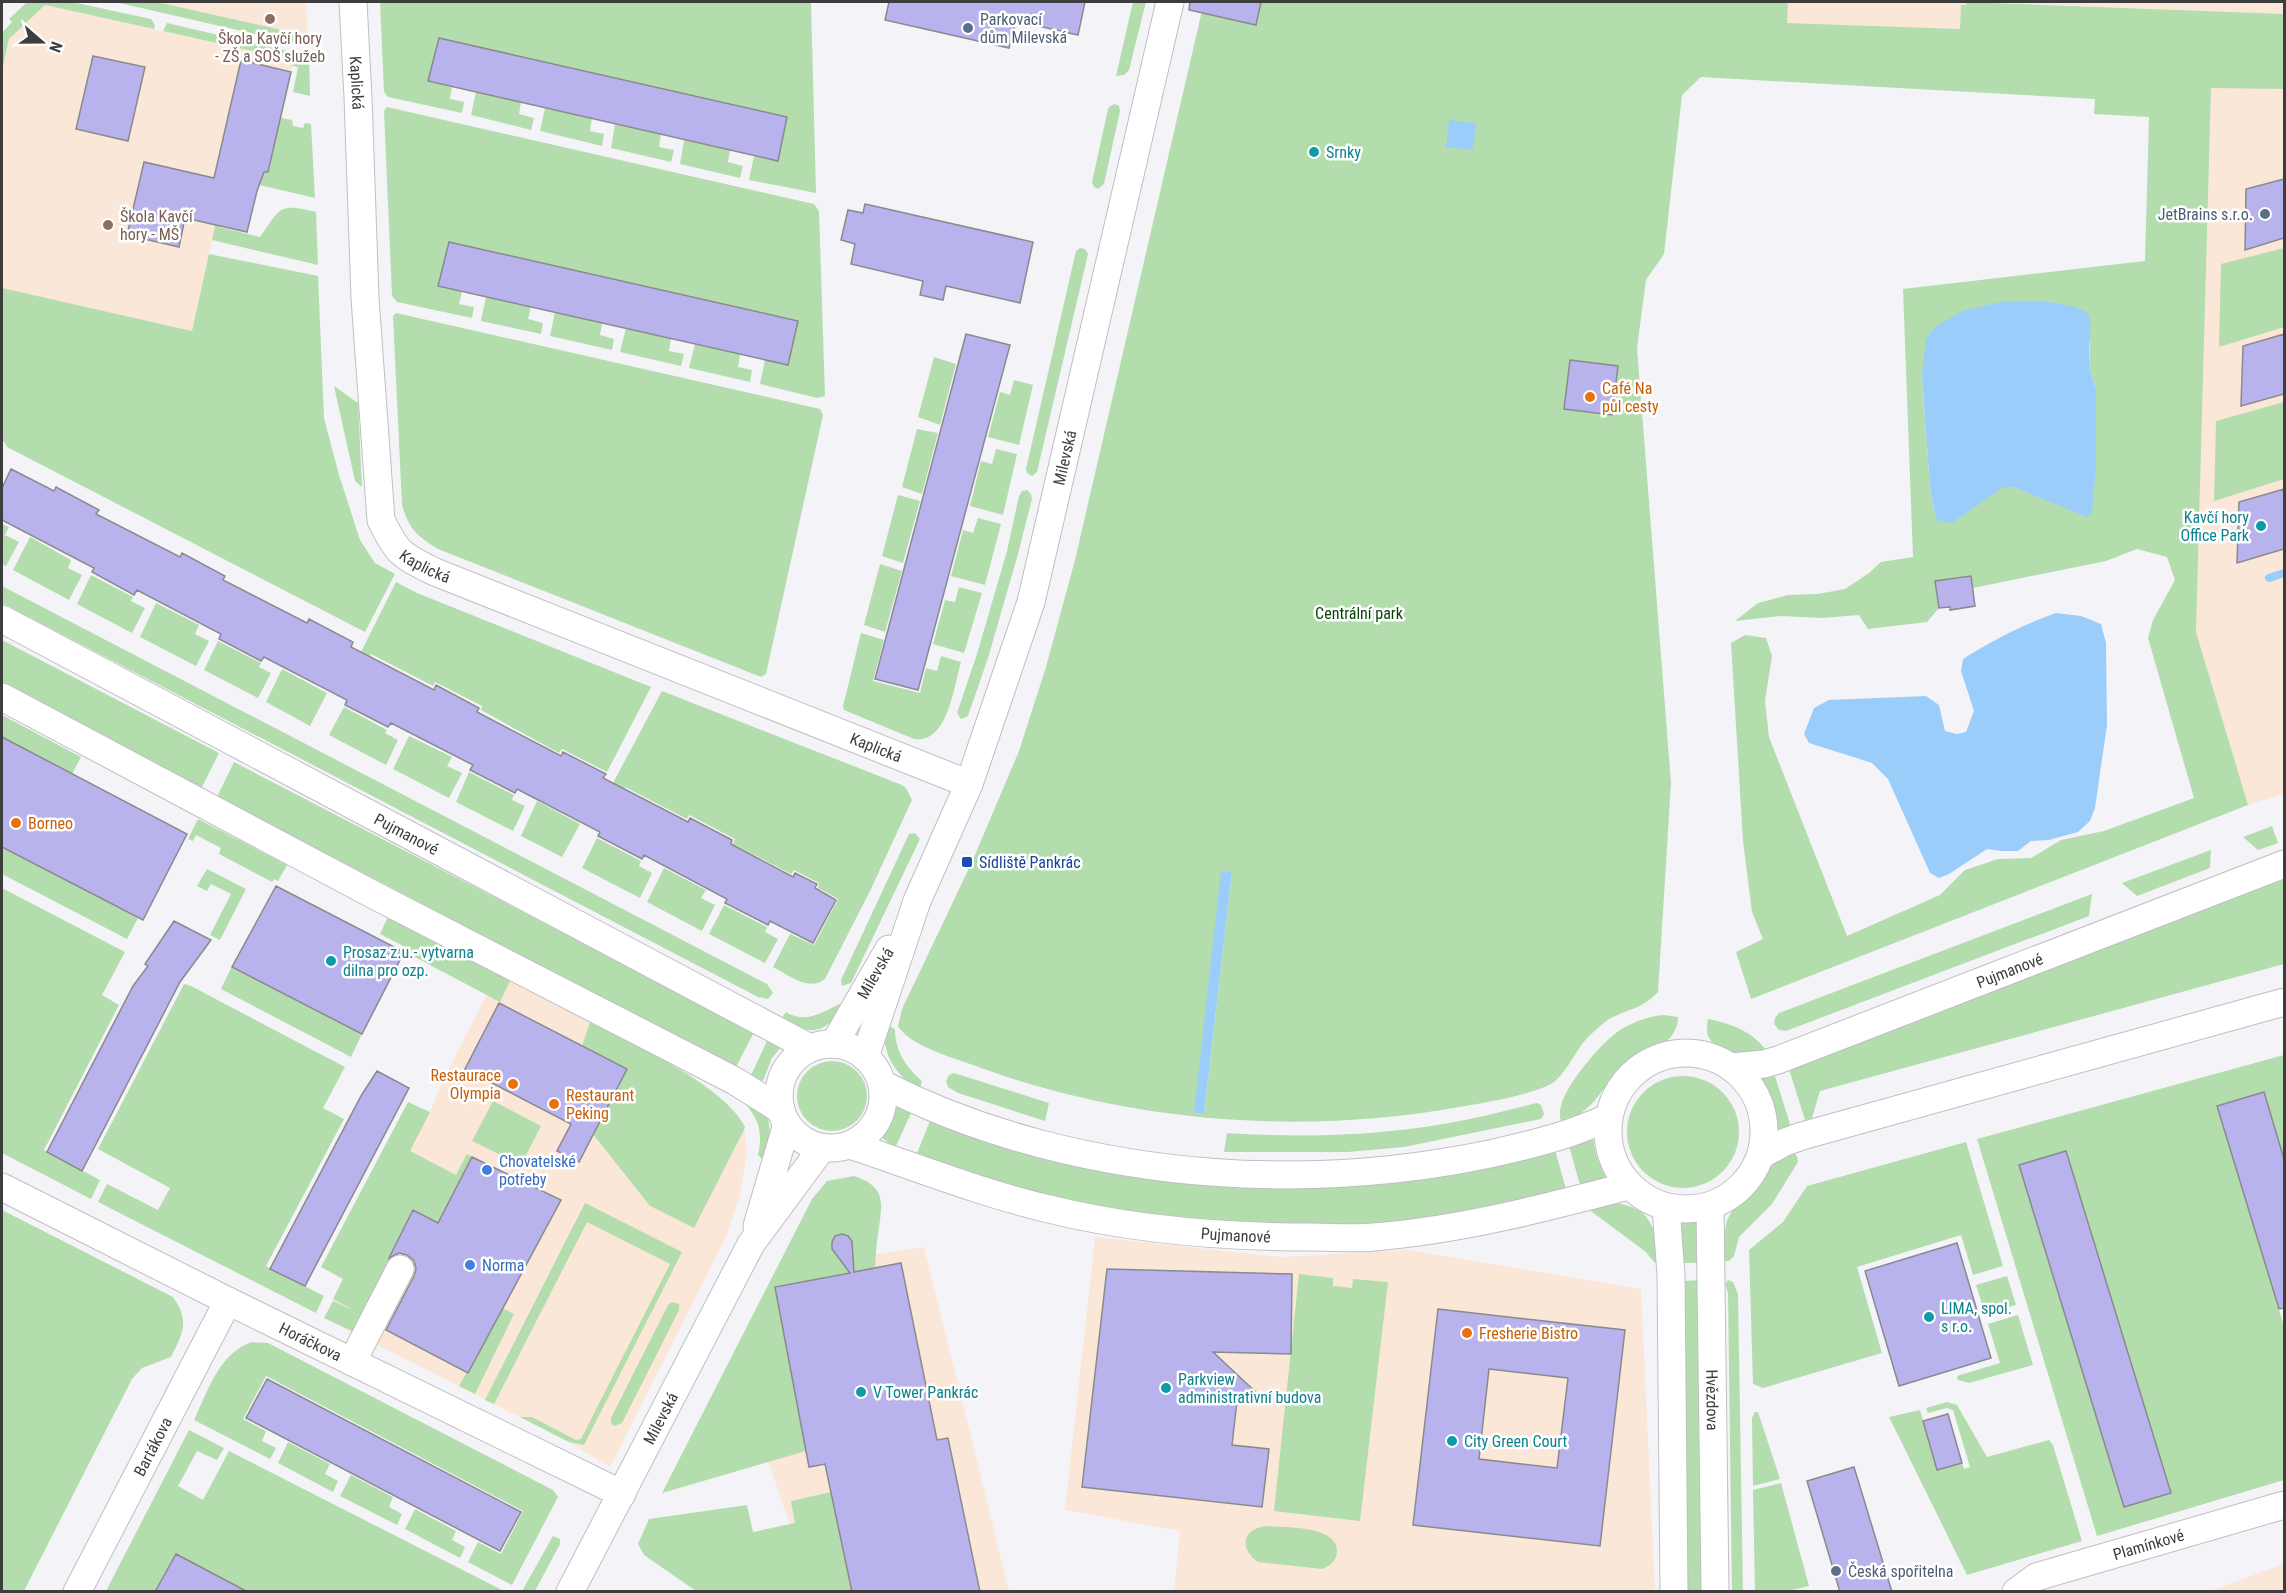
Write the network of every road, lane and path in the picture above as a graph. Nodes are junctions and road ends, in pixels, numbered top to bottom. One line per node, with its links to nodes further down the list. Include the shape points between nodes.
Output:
1 (353, 2): 5 (street, Kaplická, via 365,298 378,485 381,520 393,546 405,558 435,572)
2 (1170, 2): 5 (street, Milevská, via 1031,602)
3 (2, 619): 9 (street, Pujmanové)
4 (2, 697): 13 (street, via 735,1081)
5 (969, 784): 7 (street, Milevská)
6 (2284, 864): 11 (street, Pujmanové, via 1778,1060)
7 (916, 901): 9 (street, Milevská); 10 (street, Milevská)
8 (2284, 1002): 17 (street, via 1802,1136)
9 (822, 1046): 10 (street, via 851,1048); 13 (street, Milevská, via 798,1056 788,1067 780,1088)
10 (866, 1057): 12 (street)
11 (1731, 1067): 14 (street, via 1694,1053 1664,1055 1638,1069 1618,1090); 17 (street, via 1749,1084 1760,1106 1764,1131)
12 (882, 1084): 14 (street, via 945,1114 1045,1145 1208,1173 1279,1175 1398,1169 1503,1152); 15 (street, via 883,1099 874,1127)
13 (784, 1117): 16 (street, via 796,1135); 22 (street, Milevská)
14 (1608, 1118): 18 (street, via 1608,1143 1615,1166)
15 (850, 1145): 16 (street); 18 (street, Pujmanové, via 1050,1210 1242,1237 1373,1237 1461,1225)
16 (822, 1148): 22 (street, Milevská)
17 (1761, 1155): 20 (street, via 1749,1177 1732,1195)
18 (1628, 1186): 21 (street)
19 (2, 1187): 24 (street, Horáčkova)
20 (1710, 1206): 21 (street); 31 (street, Hvězdova)
21 (1666, 1208): 30 (street, via 1671,1285)
22 (751, 1244): 26 (street, Milevská)
23 (400, 1269): 25 (street)
24 (228, 1301): 25 (street, Horáčkova); 28 (street, Bartákova)
25 (352, 1362): 26 (street, Horáčkova)
26 (622, 1494): 29 (street, Milevská)
27 (2284, 1505): 32 (street, Plamínkové, via 2036,1577)
28 (77, 1592)
29 (570, 1592)
30 (1674, 1592)
31 (1715, 1592)
32 (2016, 1592)

